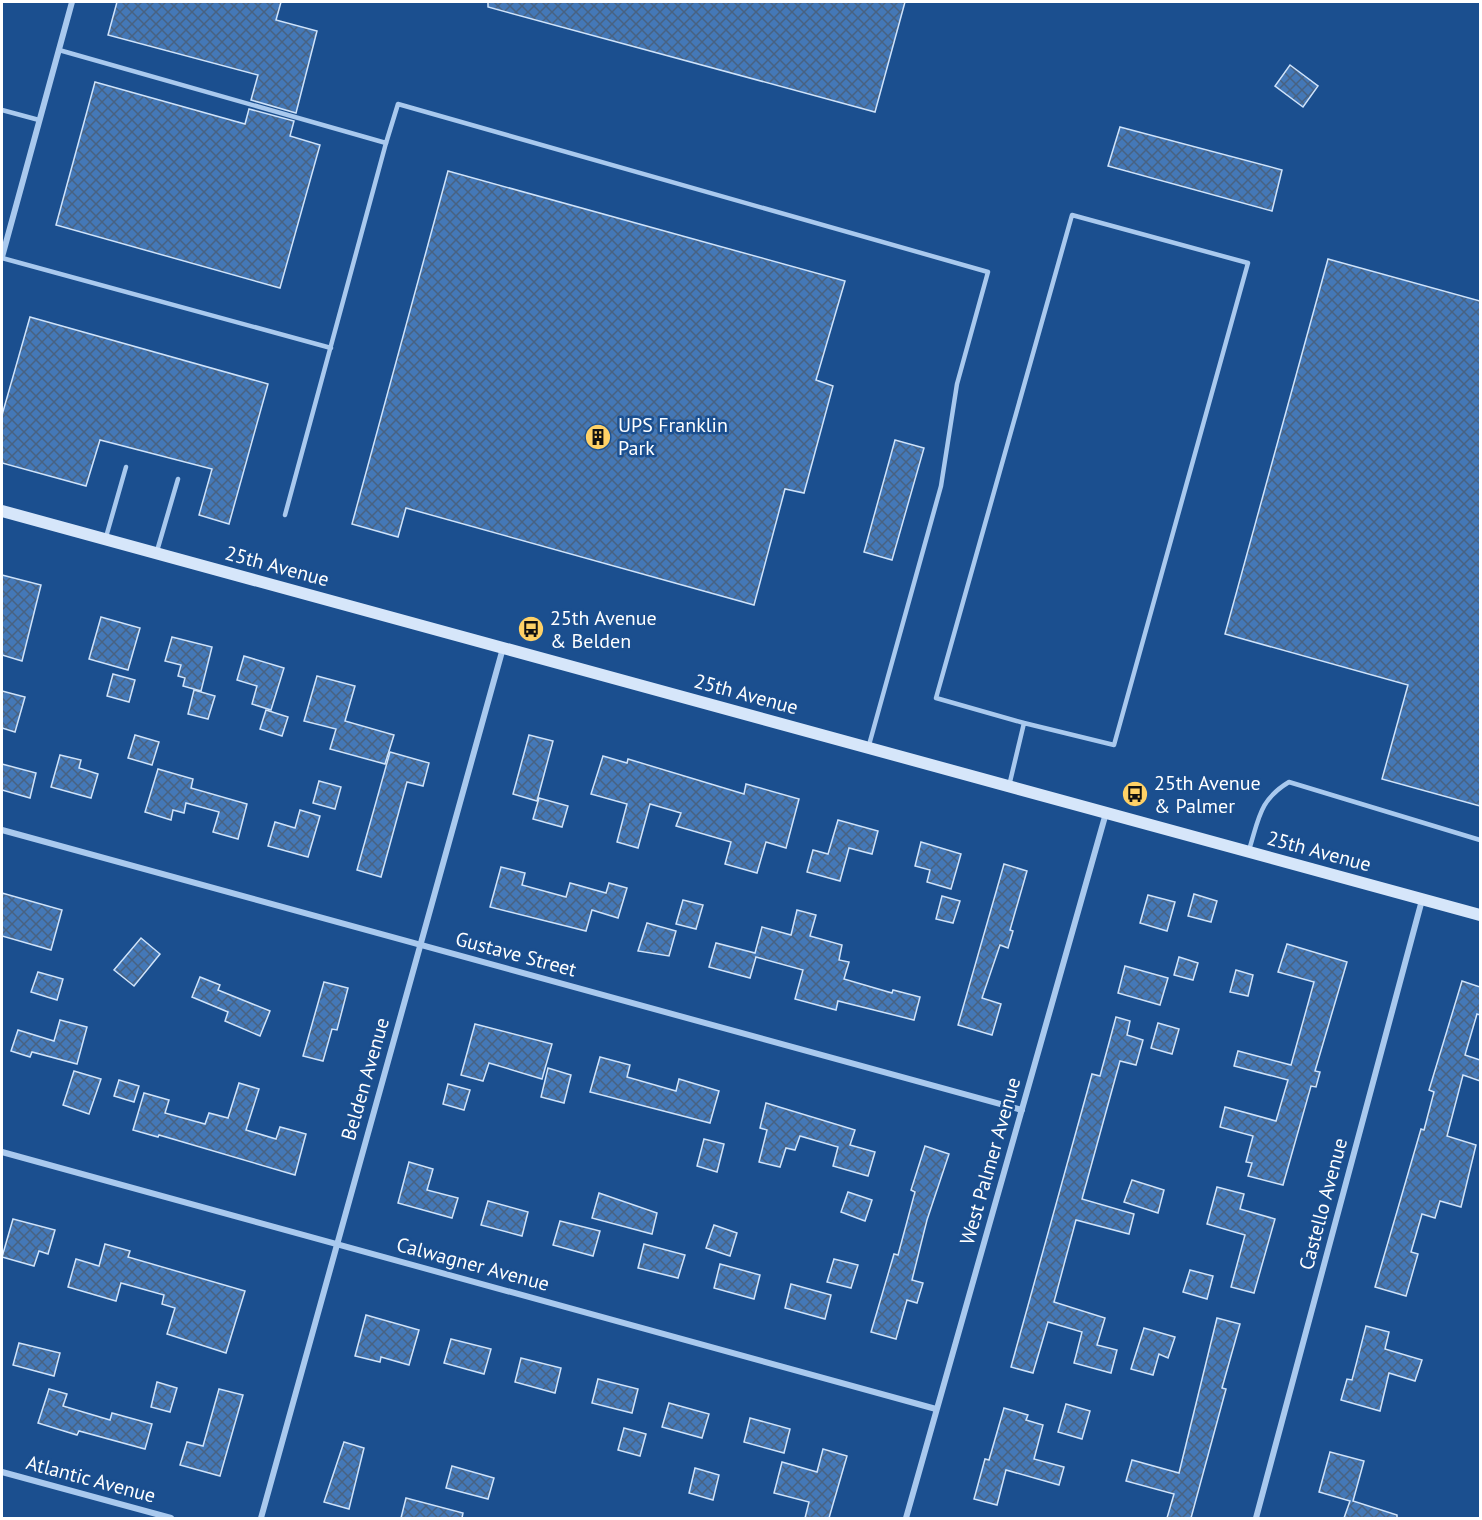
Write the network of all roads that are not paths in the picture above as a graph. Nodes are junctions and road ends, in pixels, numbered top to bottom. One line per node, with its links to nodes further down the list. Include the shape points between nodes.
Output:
1 (72, 2): 2 (street)
2 (59, 50): 4 (street); 5 (lane)
3 (2, 110): 4 (lane)
4 (39, 120): 6 (street)
5 (386, 143): 7 (lane); 16 (lane, via 398,104 988,272 957,384 941,486)
6 (2, 258): 7 (lane)
7 (331, 348): 11 (lane)
8 (126, 466): 12 (lane)
9 (178, 479): 13 (lane)
10 (2, 511): 12 (main road, 25th Avenue)
11 (285, 515)
12 (106, 540): 13 (main road, 25th Avenue)
13 (157, 554): 14 (main road, 25th Avenue)
14 (503, 648): 16 (main road, 25th Avenue); 24 (street, Belden Avenue)
15 (1024, 723): 15 (lane, via 1114,745 1248,263 1072,215 936,698); 17 (lane)
16 (868, 748): 17 (main road, 25th Avenue)
17 (1009, 786): 18 (main road, 25th Avenue)
18 (1106, 813): 21 (main road, 25th Avenue); 25 (street, West Palmer Avenue)
19 (2, 830): 24 (street, Gustave Street)
20 (1480, 840): 21 (lane, via 1289,782 1271,793)
21 (1248, 852): 22 (main road, 25th Avenue)
22 (1422, 899): 23 (main road, 25th Avenue); 33 (street, Castello Avenue)
23 (1480, 915)
24 (419, 945): 25 (street, Gustave Street); 27 (street, Belden Avenue)
25 (1022, 1110): 28 (street, West Palmer Avenue)
26 (2, 1152): 27 (street, Calwagner Avenue)
27 (336, 1244): 28 (street, Calwagner Avenue); 31 (street, Belden Avenue)
28 (936, 1409): 32 (street, West Palmer Avenue)
29 (2, 1472): 30 (street, Atlantic Avenue)
30 (171, 1518)
31 (261, 1518)
32 (906, 1518)
33 (1256, 1518)

